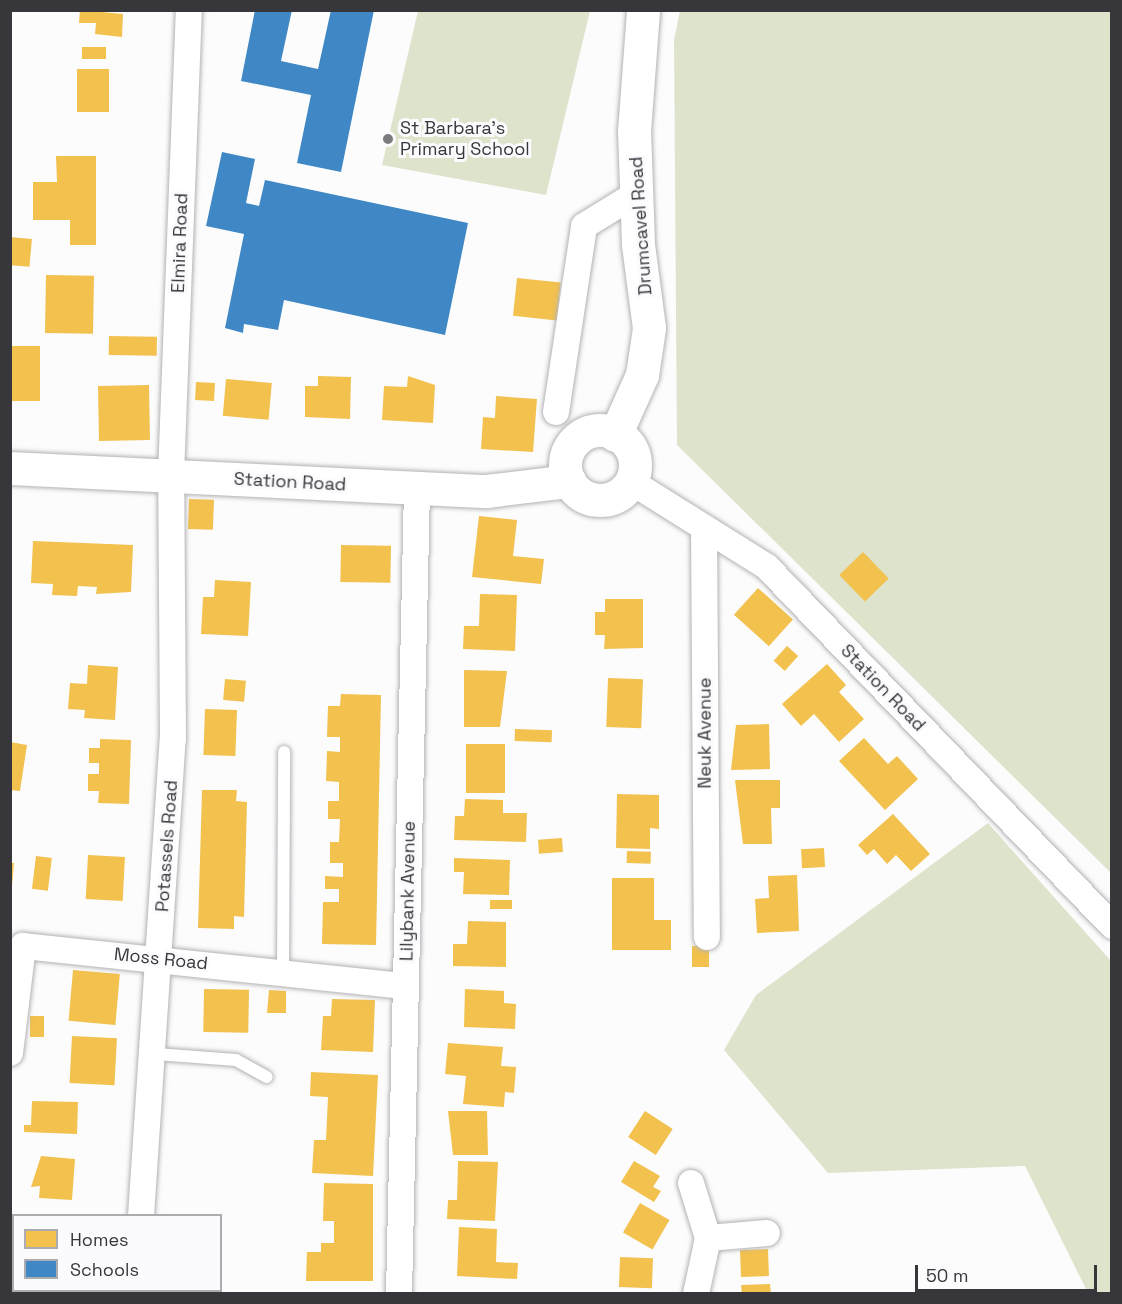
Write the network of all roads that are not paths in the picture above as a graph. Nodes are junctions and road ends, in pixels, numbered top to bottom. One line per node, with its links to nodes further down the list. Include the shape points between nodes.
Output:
1 (189, 10): 7 (street, Elmira Road)
2 (643, 10): 3 (main road, Drumcavel Road, via 635,68)
3 (636, 194): 4 (street, via 584,226); 5 (main road, Drumcavel Road, via 648,338 642,375)
4 (556, 412)
5 (615, 435): 8 (main road, via 599,430 577,438 566,459); 9 (main road, via 634,458)
6 (10, 468): 7 (main road, Station Road)
7 (171, 475): 10 (main road, Station Road); 15 (street, Potassels Road, via 173,740)
8 (569, 481): 9 (main road, via 594,500 615,496); 10 (main road, Station Road, via 486,491)
9 (630, 482): 11 (street, Station Road)
10 (417, 489): 17 (street, Lilybank Avenue)
11 (704, 528): 13 (street, Station Road, via 767,567); 14 (street, Neuk Avenue)
12 (284, 752): 16 (lane)
13 (1112, 926)
14 (707, 937)
15 (159, 958): 16 (street, Moss Road); 18 (street, Moss Road, via 23,946); 19 (street, Potassels Road)
16 (283, 974): 17 (street, Moss Road)
17 (406, 986): 25 (street, Lilybank Avenue)
18 (10, 1053)
19 (156, 1054): 20 (lane, via 236,1060); 22 (street, Potassels Road)
20 (267, 1077)
21 (691, 1184): 24 (street)
22 (141, 1214)
23 (767, 1233): 24 (street)
24 (708, 1238): 26 (street)
25 (399, 1293)
26 (696, 1293)

